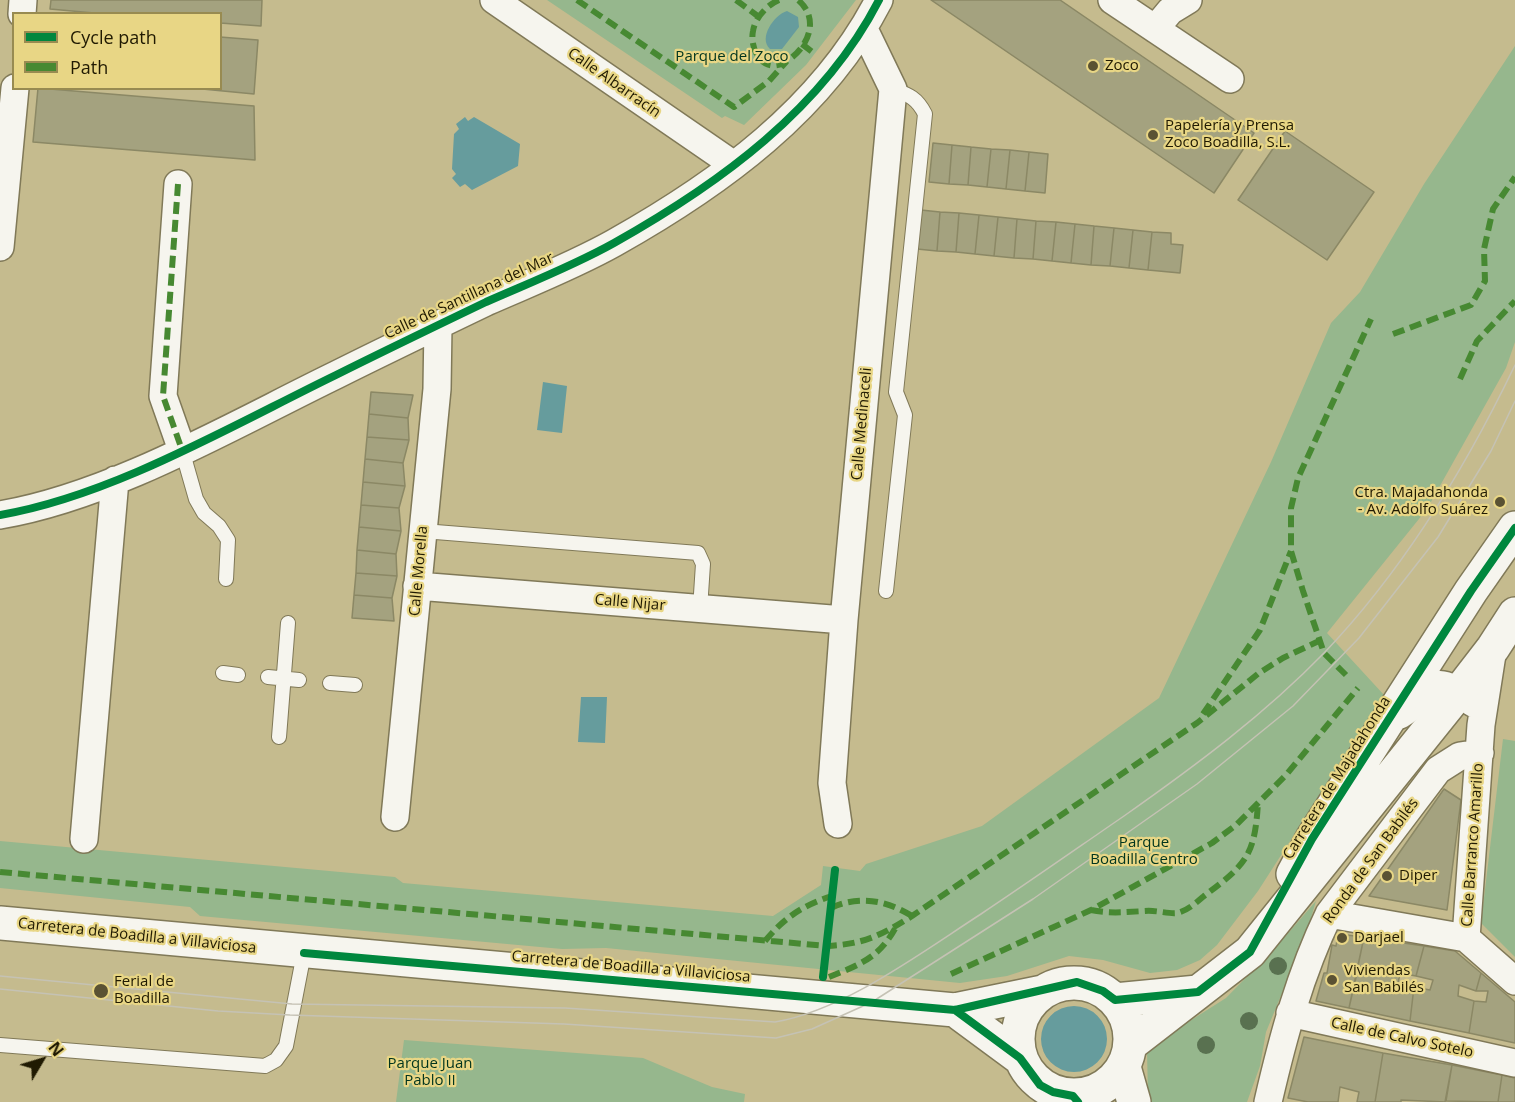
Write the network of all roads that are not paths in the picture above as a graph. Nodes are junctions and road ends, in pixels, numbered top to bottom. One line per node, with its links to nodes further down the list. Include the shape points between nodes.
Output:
1 (494, 0): 10 (street, Calle Albarracín)
2 (879, 0): 5 (street, Calle de Santillana del Mar)
3 (1112, 0): 6 (street)
4 (1188, 0): 6 (street, via 1170,11)
5 (864, 29): 8 (street); 10 (street, Calle de Santillana del Mar, via 821,87)
6 (1155, 29): 7 (street)
7 (1230, 80)
8 (893, 90): 21 (lane, via 913,97 925,114 896,392 905,415); 24 (street, Calle Medinaceli)
9 (10, 95): 12 (street)
10 (734, 165): 13 (street, Calle de Santillana del Mar, via 696,194 613,244)
11 (178, 184): 14 (street, via 163,396)
12 (0, 247)
13 (438, 325): 14 (street, Calle de Santillana del Mar); 18 (street, Calle Morella, via 437,389)
14 (182, 450): 15 (street, Calle de Santillana del Mar); 19 (lane, via 196,499 228,540)
15 (115, 480): 16 (street, Calle de Santillana del Mar, via 67,500); 39 (street)
16 (0, 515)
17 (1515, 528): 34 (street, Carretera de Majadahonda)
18 (423, 531): 20 (street, Calle Morella); 22 (lane, via 698,553 704,564)
19 (226, 579)
20 (417, 586): 22 (street, Calle Nijar); 37 (street, Calle Morella, via 400,689)
21 (886, 591)
22 (700, 609): 24 (street, Calle Nijar)
23 (1515, 614): 33 (street, Carretera de Majadahonda, via 1493,648)
24 (844, 620): 38 (street, Calle Medinaceli, via 832,783)
25 (288, 623): 29 (lane)
26 (223, 673): 27 (lane)
27 (238, 675)
28 (268, 677): 29 (lane)
29 (284, 679): 30 (lane); 35 (lane)
30 (299, 680)
31 (330, 683): 32 (lane)
32 (356, 685)
33 (1471, 702): 34 (street, Carretera de Majadahonda, via 1449,687 1436,685 1423,692 1411,709); 36 (street); 43 (street, Carretera de Majadahonda)
34 (1386, 724): 43 (street, Carretera de Majadahonda, via 1312,839)
35 (279, 737)
36 (1479, 753): 40 (street, Ronda de San Babilés, via 1460,756 1438,770); 42 (street, Calle Barranco Amarillo)
37 (395, 817)
38 (838, 824)
39 (84, 839)
40 (1329, 914): 42 (street); 50 (street, Ronda de San Babilés)
41 (0, 923): 44 (street, Carretera de Boadilla a Villaviciosa)
42 (1466, 938): 45 (street)
43 (1250, 952): 47 (street, Carretera de Majadahonda)
44 (304, 953): 49 (street, Carretera de Boadilla a Villaviciosa); 51 (lane, via 286,1046 276,1060 265,1066)
45 (1515, 981)
46 (1043, 992): 48 (street, via 1077,982); 49 (street, Carretera de Boadilla a Villaviciosa); 53 (street, via 1028,1006 1019,1024)
47 (1198, 992): 48 (street); 52 (street, Carretera de Majadahonda)
48 (1115, 1000): 52 (street, via 1130,1028)
49 (955, 1010): 53 (street)
50 (1290, 1013): 54 (street, Calle de Calvo Sotelo); 57 (street, Ronda de San Babilés)
51 (0, 1045)
52 (1127, 1056): 55 (street, via 1111,1083); 56 (street)
53 (1020, 1058): 55 (street, via 1040,1085)
54 (1515, 1063)
55 (1076, 1099)
56 (1134, 1102)
57 (1268, 1102)

